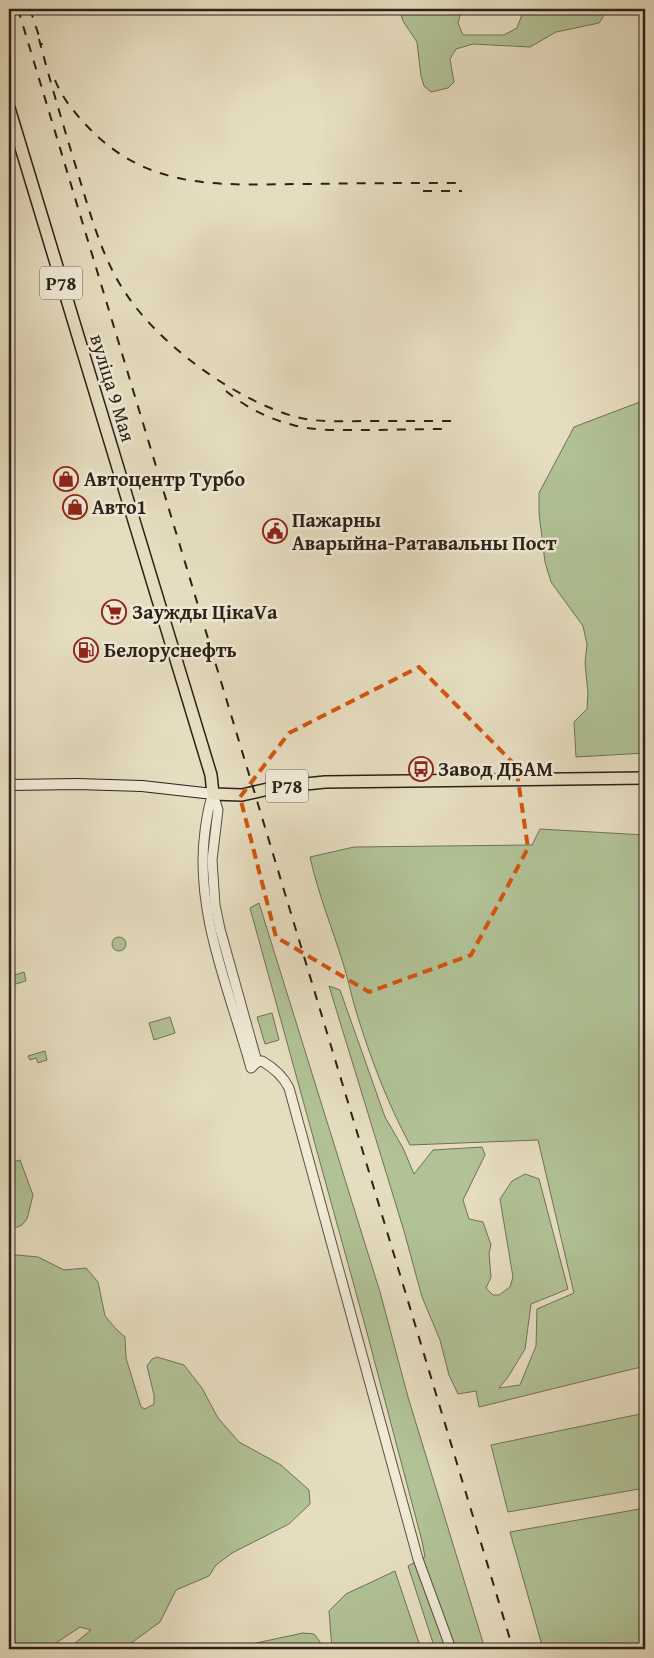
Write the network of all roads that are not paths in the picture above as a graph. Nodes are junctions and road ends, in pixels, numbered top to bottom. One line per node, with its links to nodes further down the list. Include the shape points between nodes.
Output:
1 (9, 108): 4 (main road, вуліца 9 Мая / Р78, via 211,775)
2 (645, 778): 4 (main road, Р78, via 325,782 242,795)
3 (9, 785): 4 (main road, via 142,786)
4 (213, 794): 5 (street, via 204,842 203,876 211,932 254,1065 262,1061 284,1078 289,1088 417,1556)
5 (451, 1649)

